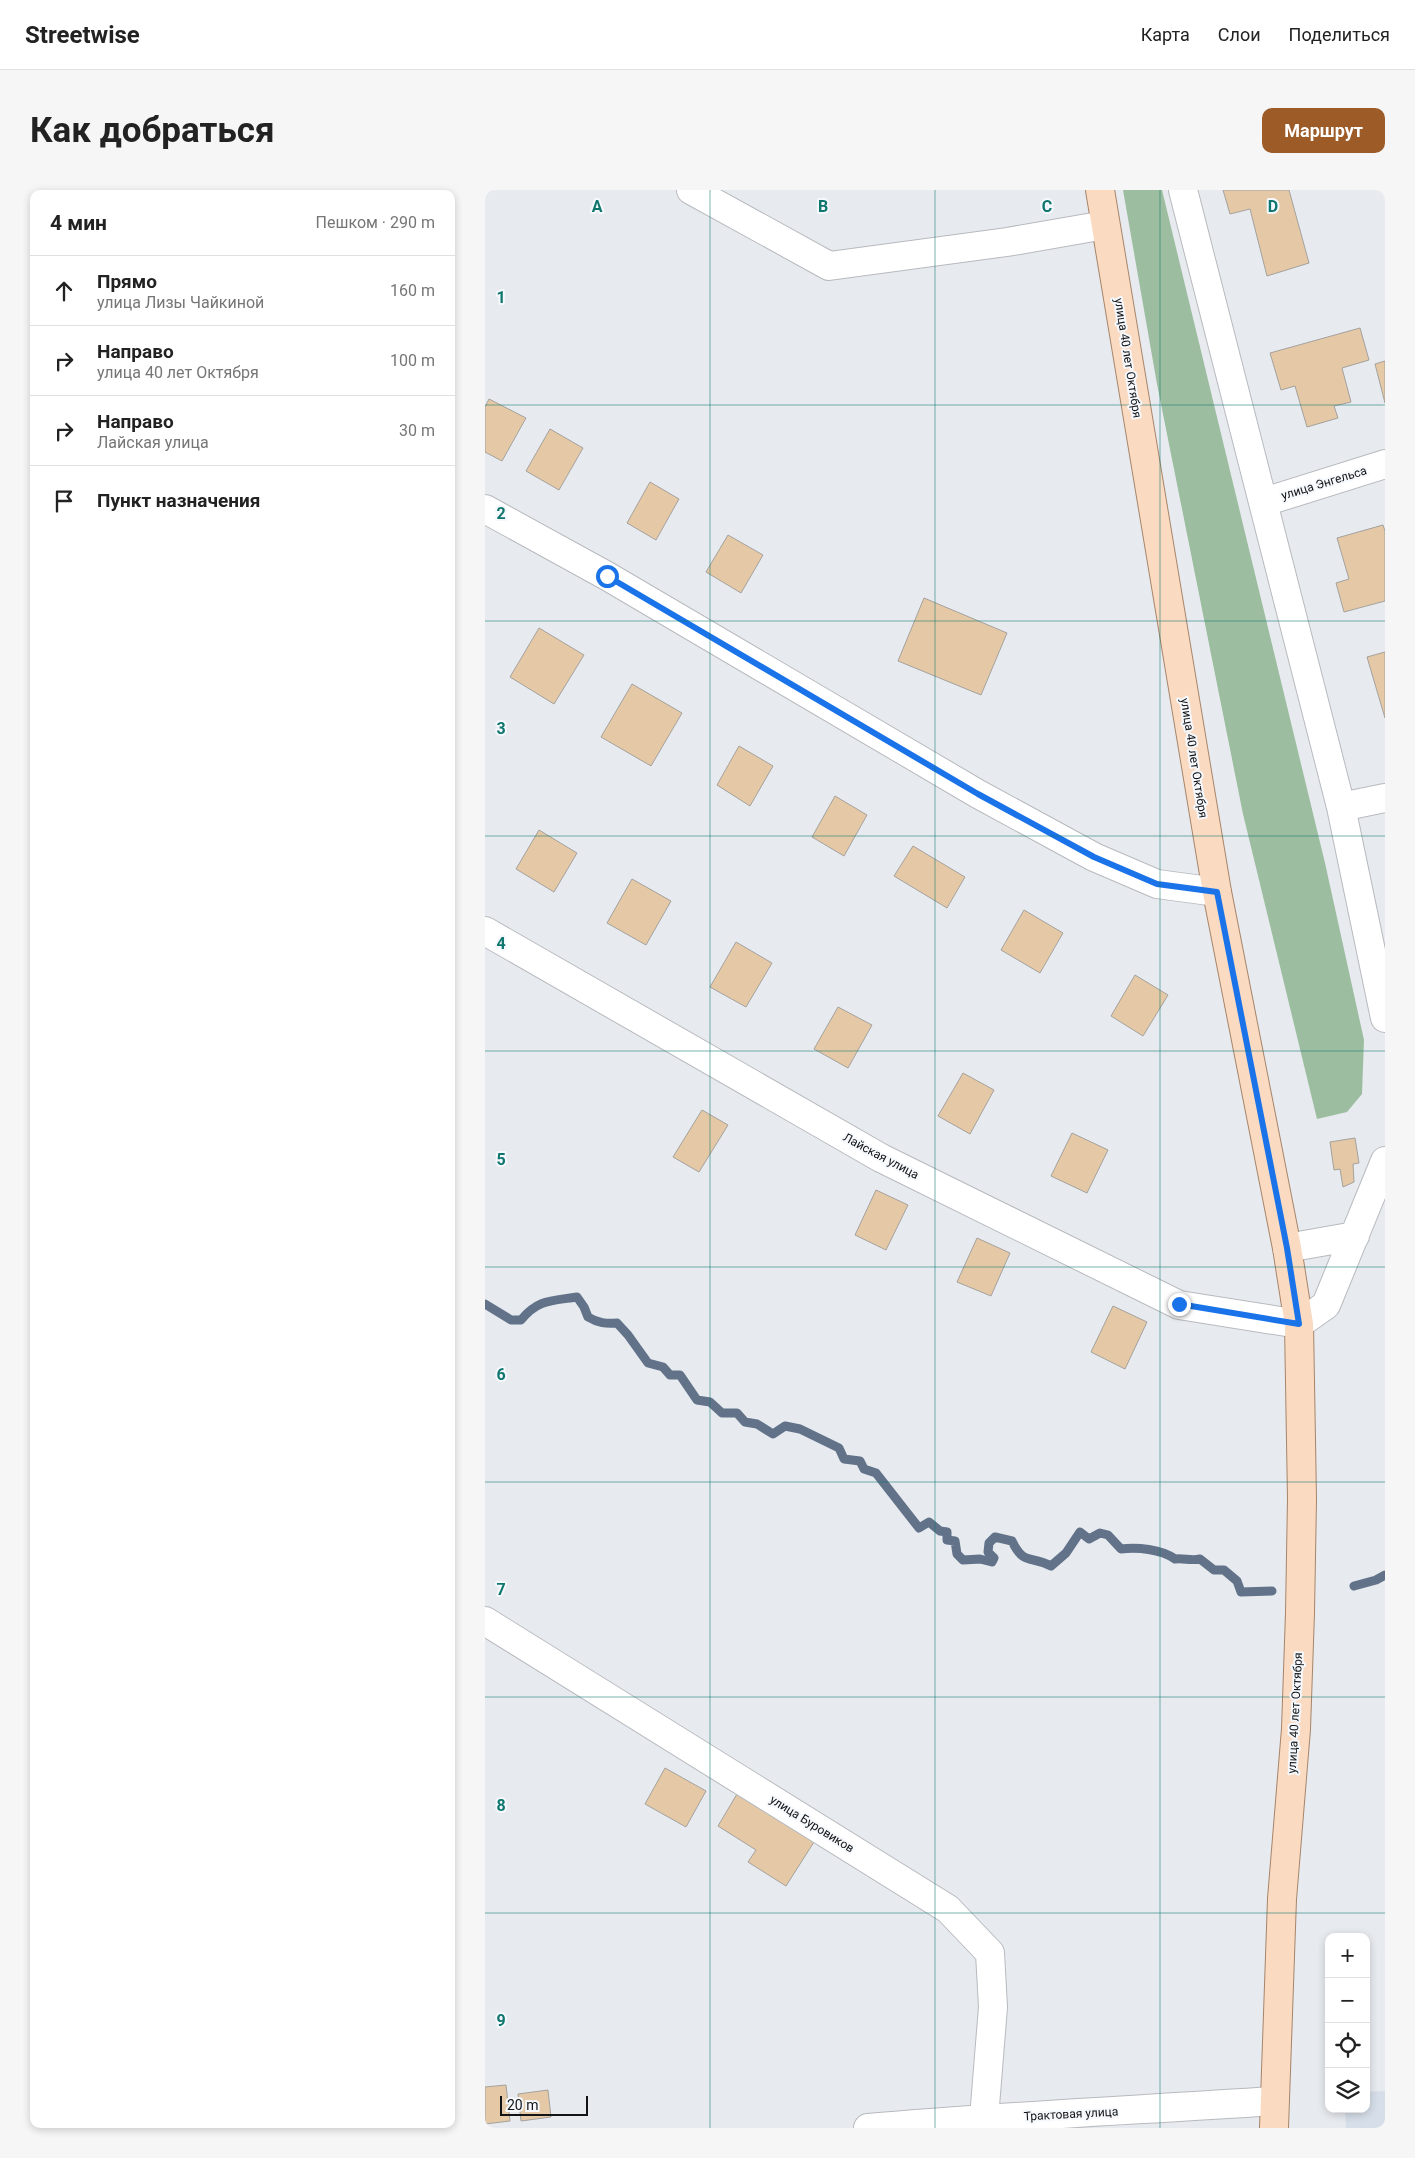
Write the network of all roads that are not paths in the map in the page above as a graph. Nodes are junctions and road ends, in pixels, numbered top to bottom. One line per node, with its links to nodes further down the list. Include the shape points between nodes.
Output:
1 (691, 190): 4 (street, via 829,266)
2 (1100, 190): 4 (main road, улица 40 лет Октября)
3 (1183, 190): 6 (street)
4 (1105, 225): 10 (main road, улица 40 лет Октября)
5 (1385, 464): 6 (street, улица Энгельса)
6 (1263, 502): 9 (street)
7 (485, 509): 10 (street, via 607,576 978,794 1094,857 1157,884)
8 (1385, 798): 9 (street)
9 (1341, 807): 12 (street)
10 (1217, 892): 15 (main road, улица 40 лет Октября)
11 (485, 931): 16 (street, Лайская улица, via 881,1158 1179,1304)
12 (1385, 1018)
13 (1385, 1161): 14 (street)
14 (1355, 1236): 15 (street); 16 (street, via 1326,1305)
15 (1287, 1248): 16 (main road, улица 40 лет Октября)
16 (1299, 1324): 18 (main road, улица 40 лет Октября, via 1300,1613 1296,1729 1282,1899)
17 (485, 1620): 19 (street, улица Буровиков, via 949,1909 990,1953 993,2007)
18 (1274, 2101): 20 (street, Трактовая улица); 22 (main road, улица 40 лет Октября)
19 (984, 2118): 20 (street, Трактовая улица); 21 (street, Трактовая улица)
20 (1050, 2122)
21 (867, 2128)
22 (1275, 2128)

